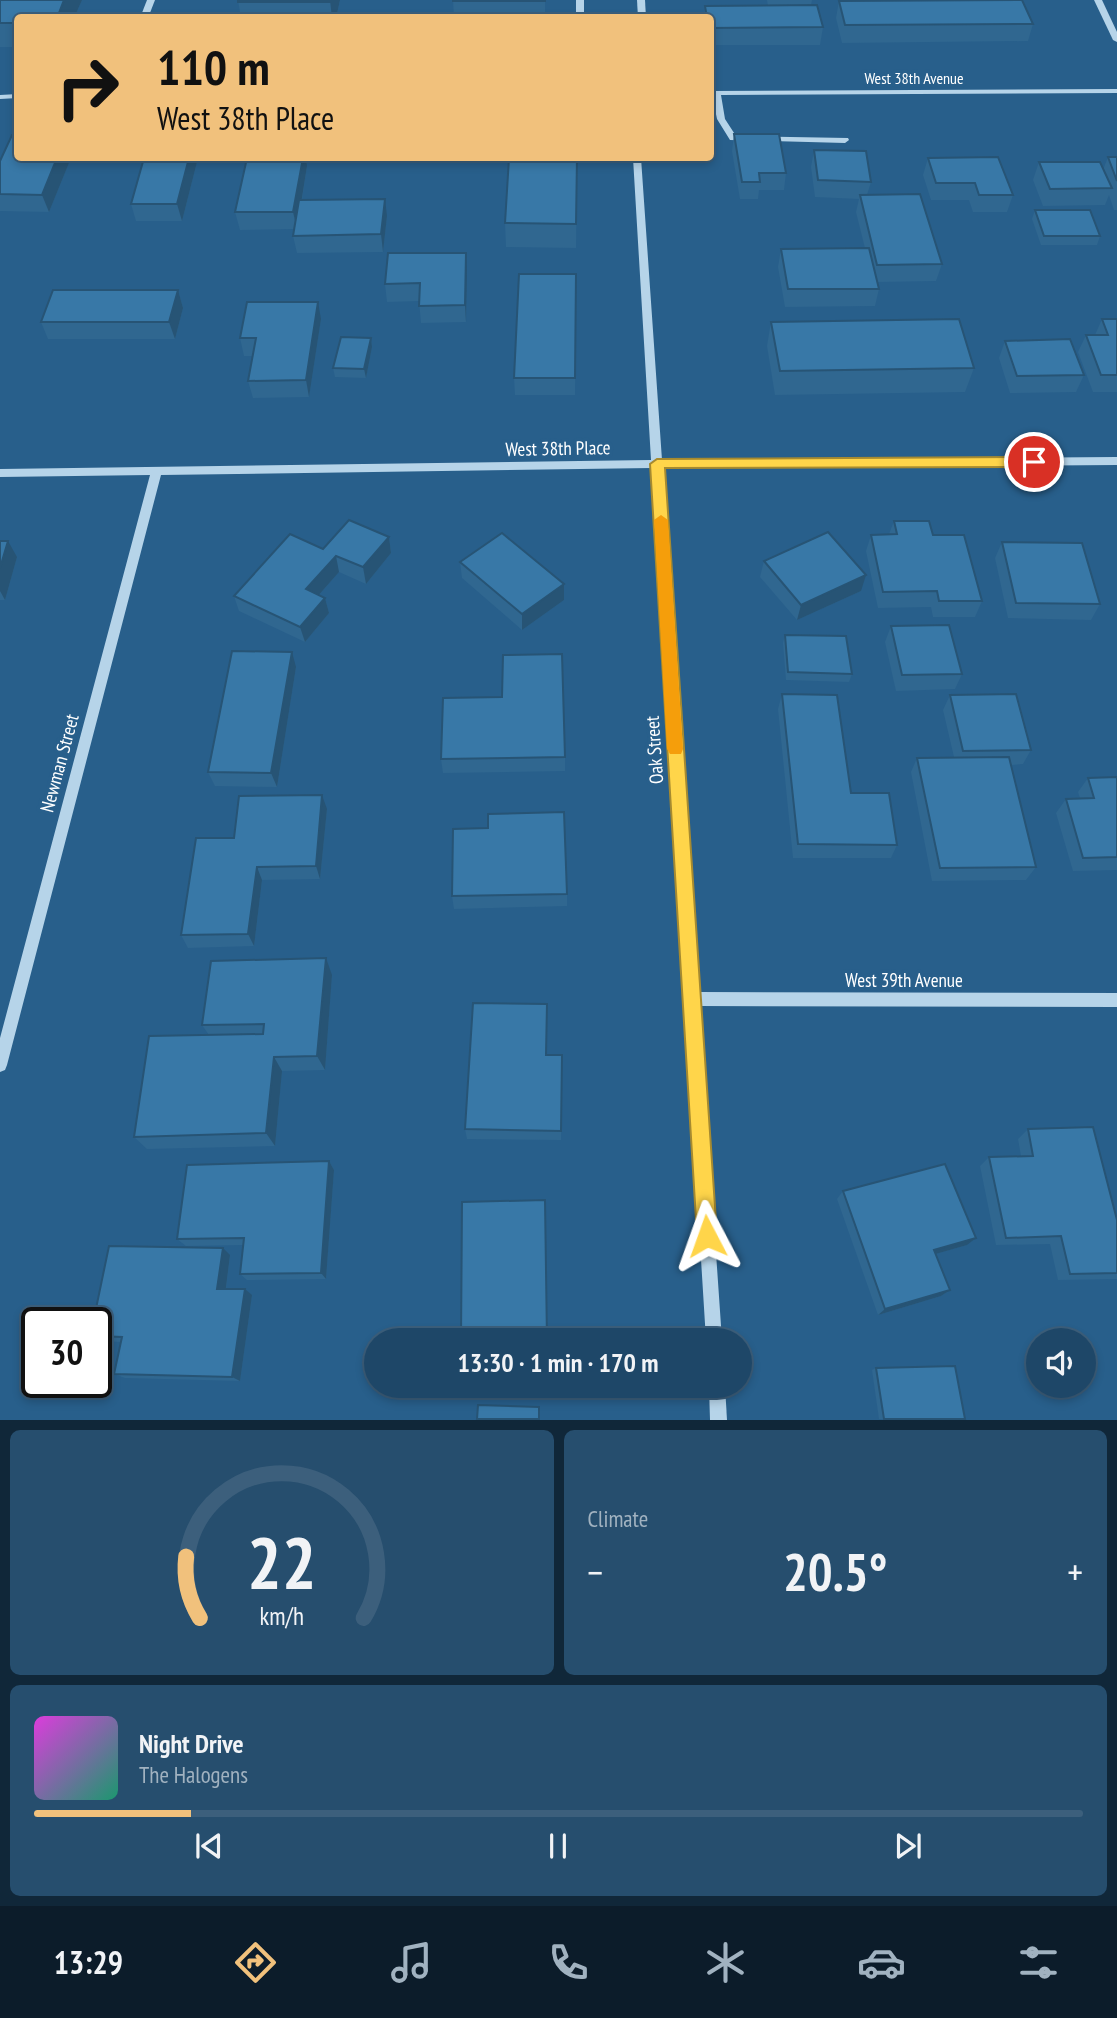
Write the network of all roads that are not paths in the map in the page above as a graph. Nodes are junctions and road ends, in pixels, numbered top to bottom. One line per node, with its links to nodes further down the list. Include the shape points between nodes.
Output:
1 (1098, 0): 2 (street)
2 (1117, 40)
3 (1117, 91): 4 (street, West 38th Avenue)
4 (714, 93)
5 (714, 96): 6 (street, via 733,138)
6 (845, 140)
7 (637, 161): 9 (street, Oak Street)
8 (1117, 461): 9 (street, West 38th Place)
9 (657, 464): 10 (street, West 38th Place); 12 (street, Oak Street)
10 (156, 472): 11 (street, West 38th Place); 14 (street, Newman Street)
11 (0, 473)
12 (691, 999): 13 (street, West 39th Avenue); 15 (street, Oak Street)
13 (1117, 1000)
14 (0, 1065)
15 (713, 1328)
16 (718, 1398): 17 (street)
17 (719, 1419)

